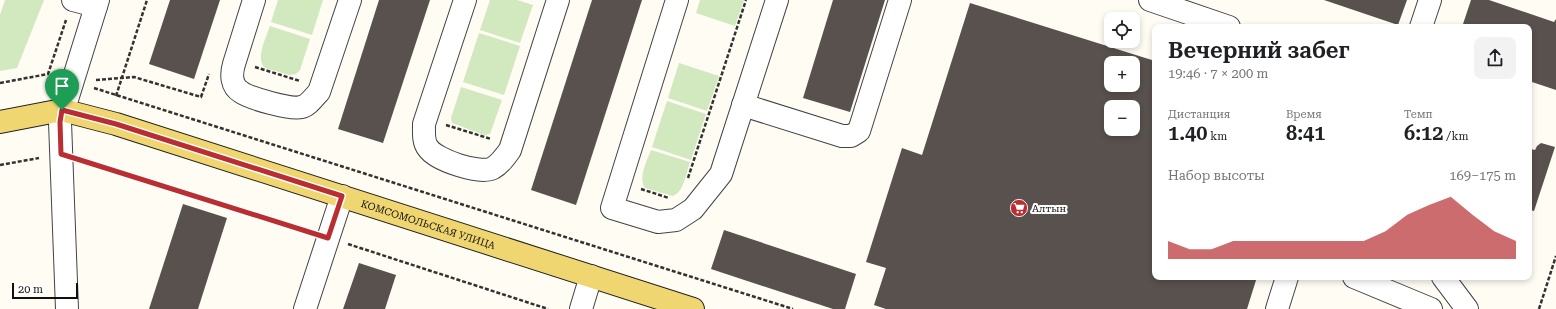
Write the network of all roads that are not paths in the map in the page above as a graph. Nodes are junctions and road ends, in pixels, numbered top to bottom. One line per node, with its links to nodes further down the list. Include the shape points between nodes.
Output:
1 (73, 0): 11 (street)
2 (254, 0): 3 (street, via 234,64 234,84 241,92 288,108 302,107 319,92)
3 (350, 0)
4 (465, 0): 5 (street, via 424,124 424,136 426,147 434,156 478,171 492,169 510,150)
5 (558, 0)
6 (677, 0): 14 (street, via 612,208 658,222 676,220 693,209 721,174)
7 (776, 0): 14 (street)
8 (900, 0): 14 (street, via 859,131 851,136 842,136)
9 (1150, 0): 12 (street)
10 (1430, 0): 13 (street)
11 (97, 3): 15 (street)
12 (1220, 24)
13 (1422, 24)
14 (743, 105)
15 (62, 110): 16 (main road, КОМСОМОЛЬСКАЯ УЛИЦА); 17 (main road, КОМСОМОЛЬСКАЯ УЛИЦА, via 116,124); 23 (street, via 60,122)
16 (0, 122)
17 (342, 196): 18 (main road, КОМСОМОЛЬСКАЯ УЛИЦА); 24 (street)
18 (591, 276): 22 (main road, КОМСОМОЛЬСКАЯ УЛИЦА); 25 (street)
19 (1286, 280): 26 (street)
20 (1361, 280): 27 (street)
21 (1445, 280): 28 (street)
22 (686, 308)
23 (67, 309)
24 (305, 309)
25 (581, 309)
26 (1277, 309)
27 (1431, 309)
28 (1467, 309)

